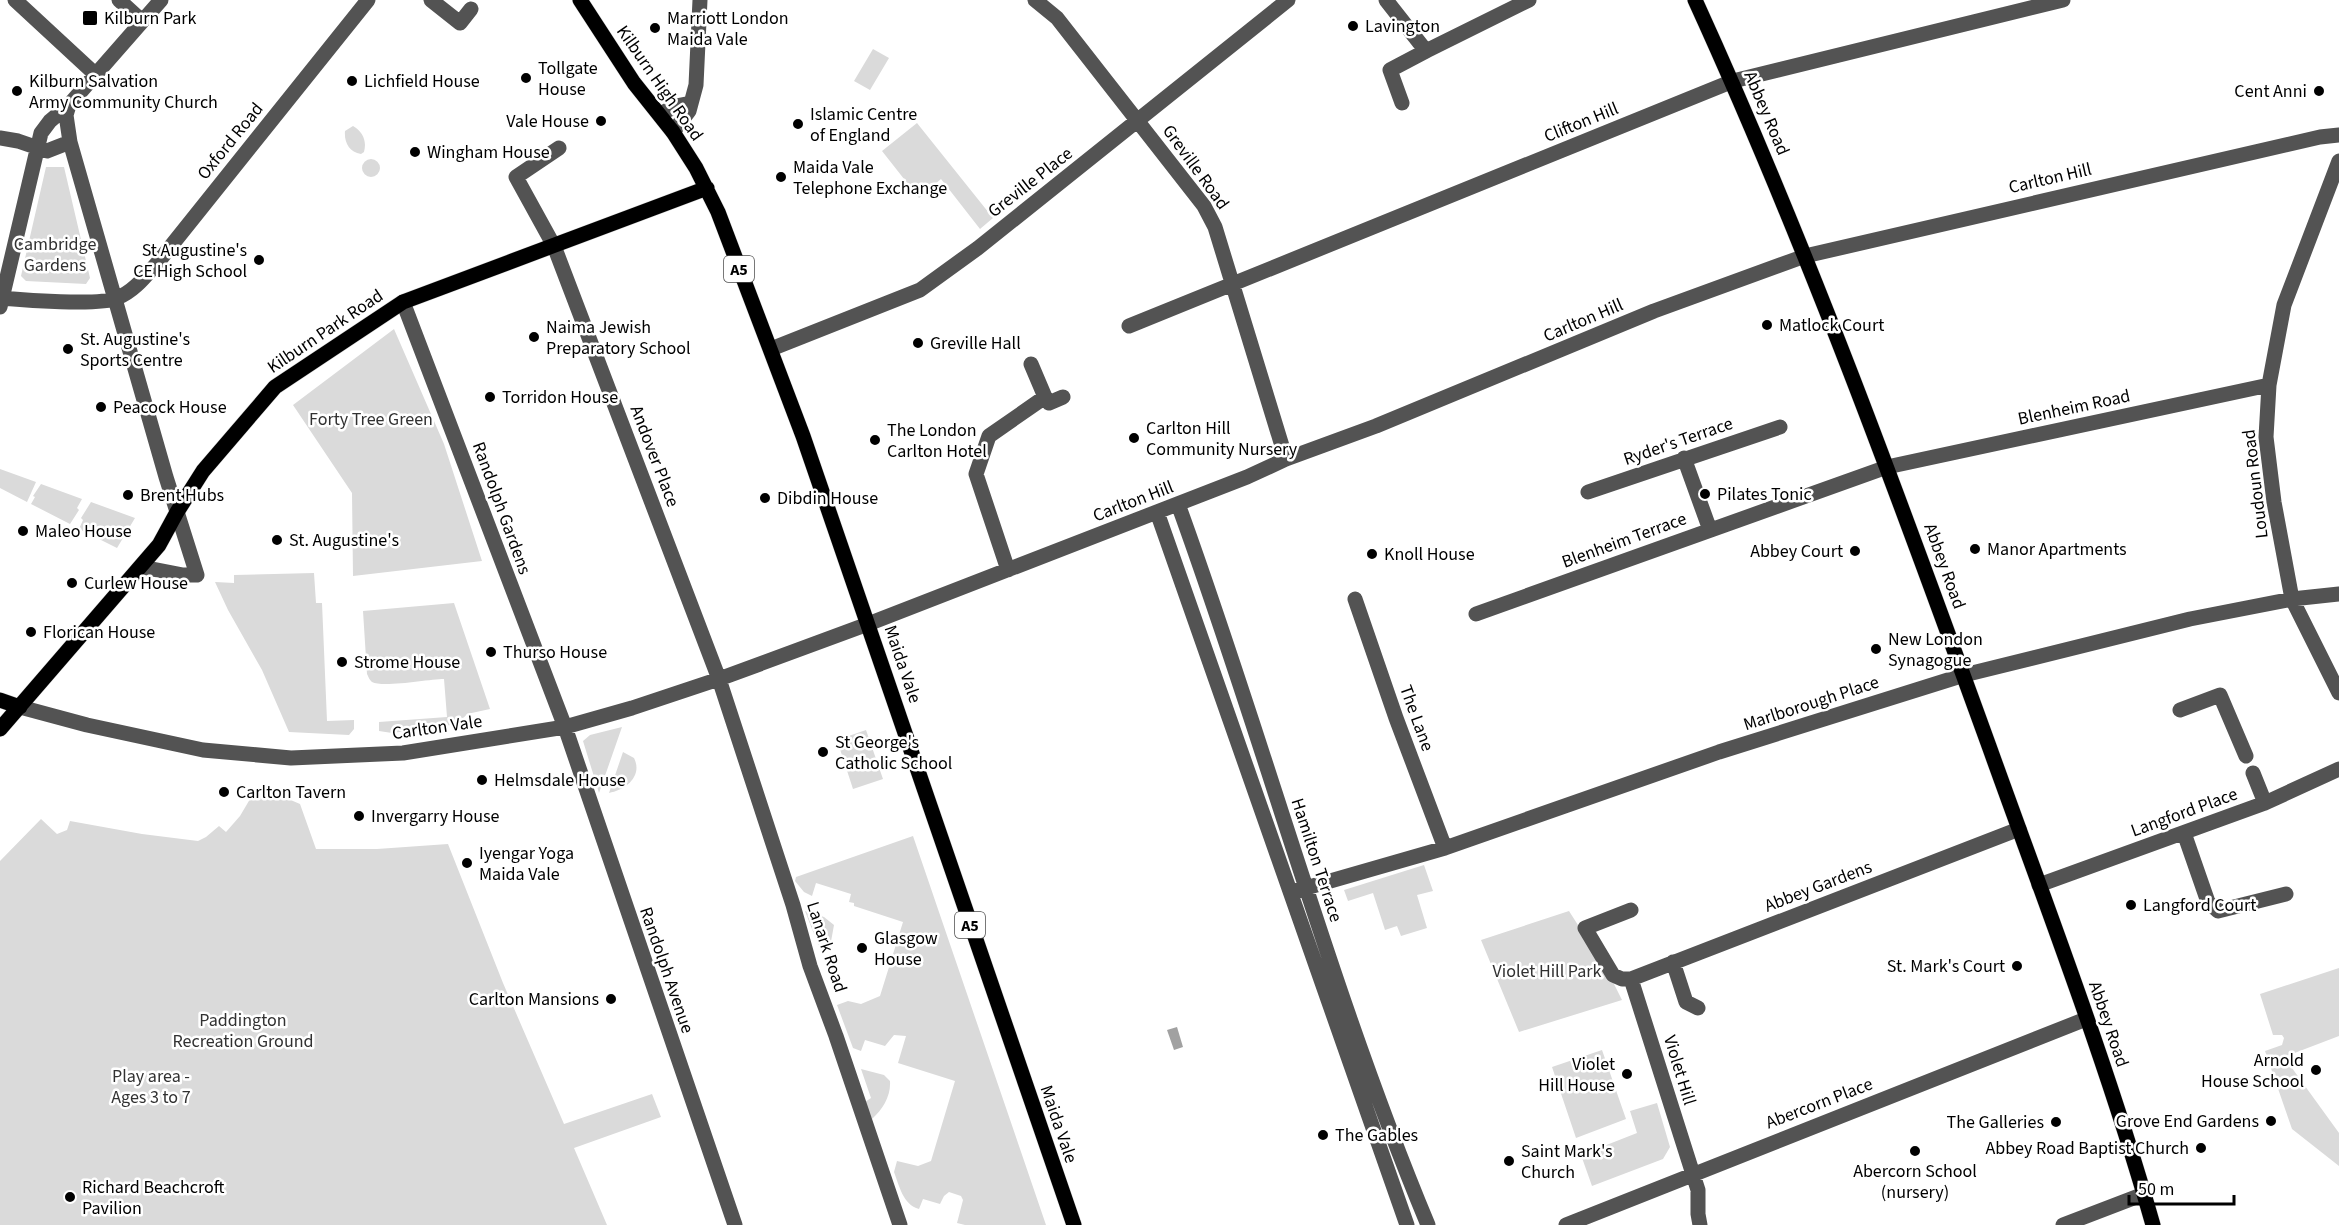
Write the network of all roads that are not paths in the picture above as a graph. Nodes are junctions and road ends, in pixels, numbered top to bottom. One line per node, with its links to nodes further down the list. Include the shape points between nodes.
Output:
1 (15, 0): 17 (street)
2 (119, 0): 15 (street)
3 (161, 0): 15 (street)
4 (368, 0): 35 (street, Oxford Road, via 159,261 135,288)
5 (431, 0): 14 (street, via 460,23)
6 (580, 0): 22 (main road, Kilburn High Road / A5, via 634,83)
7 (700, 0): 19 (street, via 696,85)
8 (1035, 0): 23 (street, Greville Road, via 1057,18)
9 (1288, 0): 23 (street, Greville Place)
10 (1386, 0): 16 (street)
11 (1529, 0): 16 (street)
12 (1695, 0): 18 (main road, Abbey Road)
13 (2063, 0): 18 (street, Clifton Hill)
14 (471, 9)
15 (142, 21): 17 (street)
16 (1426, 51): 20 (street, via 1390,70)
17 (95, 74): 21 (street)
18 (1732, 81): 33 (main road, Abbey Road); 34 (street, Clifton Hill)
19 (691, 103): 22 (street); 24 (street)
20 (1402, 103)
21 (69, 105): 27 (street, via 66,115); 28 (street, via 46,126)
22 (660, 114): 24 (main road, Kilburn High Road / A5)
23 (1138, 121): 34 (street, Greville Road, via 1204,206); 39 (street, Greville Place, via 920,290)
24 (673, 132): 31 (main road, Kilburn High Road / A5)
25 (2339, 135): 33 (street, Carlton Hill)
26 (0, 138): 28 (street)
27 (70, 142): 28 (street, via 47,152); 35 (street)
28 (37, 148): 36 (street)
29 (559, 148): 32 (street, Andover Place, via 516,177)
30 (2339, 161): 41 (street, Loudoun Road, via 2284,305)
31 (707, 188): 32 (main road, Kilburn Park Road); 39 (main road, Maida Vale / A5)
32 (554, 246): 37 (main road, Kilburn Park Road); 61 (street, Andover Place)
33 (1805, 256): 46 (street, Carlton Hill, via 1654,311); 47 (main road, Abbey Road)
34 (1233, 284): 38 (street, Clifton Hill); 46 (street, Greville Road)
35 (116, 299): 36 (street); 50 (street)
36 (1, 301)
37 (403, 302): 50 (main road, Kilburn Park Road, via 275,387 203,471); 66 (street, Randolph Gardens)
38 (1129, 326)
39 (771, 349): 59 (main road, Maida Vale / A5)
40 (1031, 364): 42 (street)
41 (2269, 385): 47 (street, Blenheim Road); 57 (street, Loudoun Road, via 2266,437)
42 (1045, 397): 43 (street, via 1049,404); 54 (street, via 989,436 976,474)
43 (1063, 398)
44 (1780, 427): 45 (street, Ryder's Terrace)
45 (1684, 458): 48 (street, Ryder's Terrace); 52 (street)
46 (1286, 459): 49 (street, Carlton Hill)
47 (1887, 467): 52 (street, Blenheim Terrace); 60 (main road, Abbey Road)
48 (1588, 492)
49 (1178, 504): 51 (street, Carlton Hill); 76 (street, Hamilton Terrace)
50 (177, 512): 53 (main road, Kilburn Park Road); 53 (street, via 197,575)
51 (1157, 513): 54 (street, Carlton Hill); 76 (street, Hamilton Terrace)
52 (1710, 530): 58 (street, Blenheim Terrace)
53 (142, 567): 64 (main road, Kilburn Park Road)
54 (1008, 570): 59 (street, Carlton Hill)
55 (2339, 594): 57 (street, Marlborough Place)
56 (1355, 599): 74 (street, The Lane)
57 (2292, 599): 60 (street, Marlborough Place); 62 (street, Loudoun Road)
58 (1476, 614)
59 (868, 624): 61 (street, Carlton Vale); 88 (main road, Maida Vale / A5)
60 (1964, 675): 72 (main road, Abbey Road); 74 (street, Marlborough Place, via 1719,752)
61 (719, 679): 66 (street, Carlton Vale); 87 (street, Lanark Road, via 810,966)
62 (2339, 693)
63 (0, 700): 64 (main road, Carlton Vale)
64 (20, 708): 66 (street, Carlton Vale, via 203,750 291,758 403,753); 67 (main road, Kilburn Park Road)
65 (2180, 710): 68 (street, via 2220,695)
66 (565, 727): 86 (street, Randolph Avenue)
67 (0, 729)
68 (2246, 756)
69 (2339, 769): 71 (street, Langford Place)
70 (2253, 773): 71 (street)
71 (2265, 803): 73 (street, Langford Place)
72 (2019, 829): 75 (main road, Abbey Road); 79 (street, Abbey Gardens)
73 (2184, 833): 75 (street, Langford Place); 77 (street, via 2208,902 2218,911)
74 (1445, 848): 76 (street, Marlborough Place)
75 (2039, 885): 82 (main road, Abbey Road)
76 (1299, 890): 89 (street, Hamilton Terrace); 90 (street, Hamilton Terrace)
77 (2286, 894)
78 (1631, 910): 80 (street, via 1585,928 1613,975)
79 (1673, 962): 80 (street, Abbey Gardens); 81 (street, via 1686,1002)
80 (1631, 979): 83 (street, Violet Hill)
81 (1698, 1008)
82 (2086, 1019): 83 (street, Abercorn Place); 84 (main road, Abbey Road)
83 (1692, 1174): 85 (street, Abercorn Place); 92 (street, Violet Hill, via 1698,1190)
84 (2144, 1194): 93 (street); 94 (main road, Abbey Road)
85 (1596, 1220): 91 (street, Abercorn Place)
86 (735, 1225)
87 (900, 1225)
88 (1074, 1225)
89 (1407, 1225)
90 (1428, 1225)
91 (1566, 1225)
92 (1700, 1225)
93 (2063, 1225)
94 (2152, 1225)

